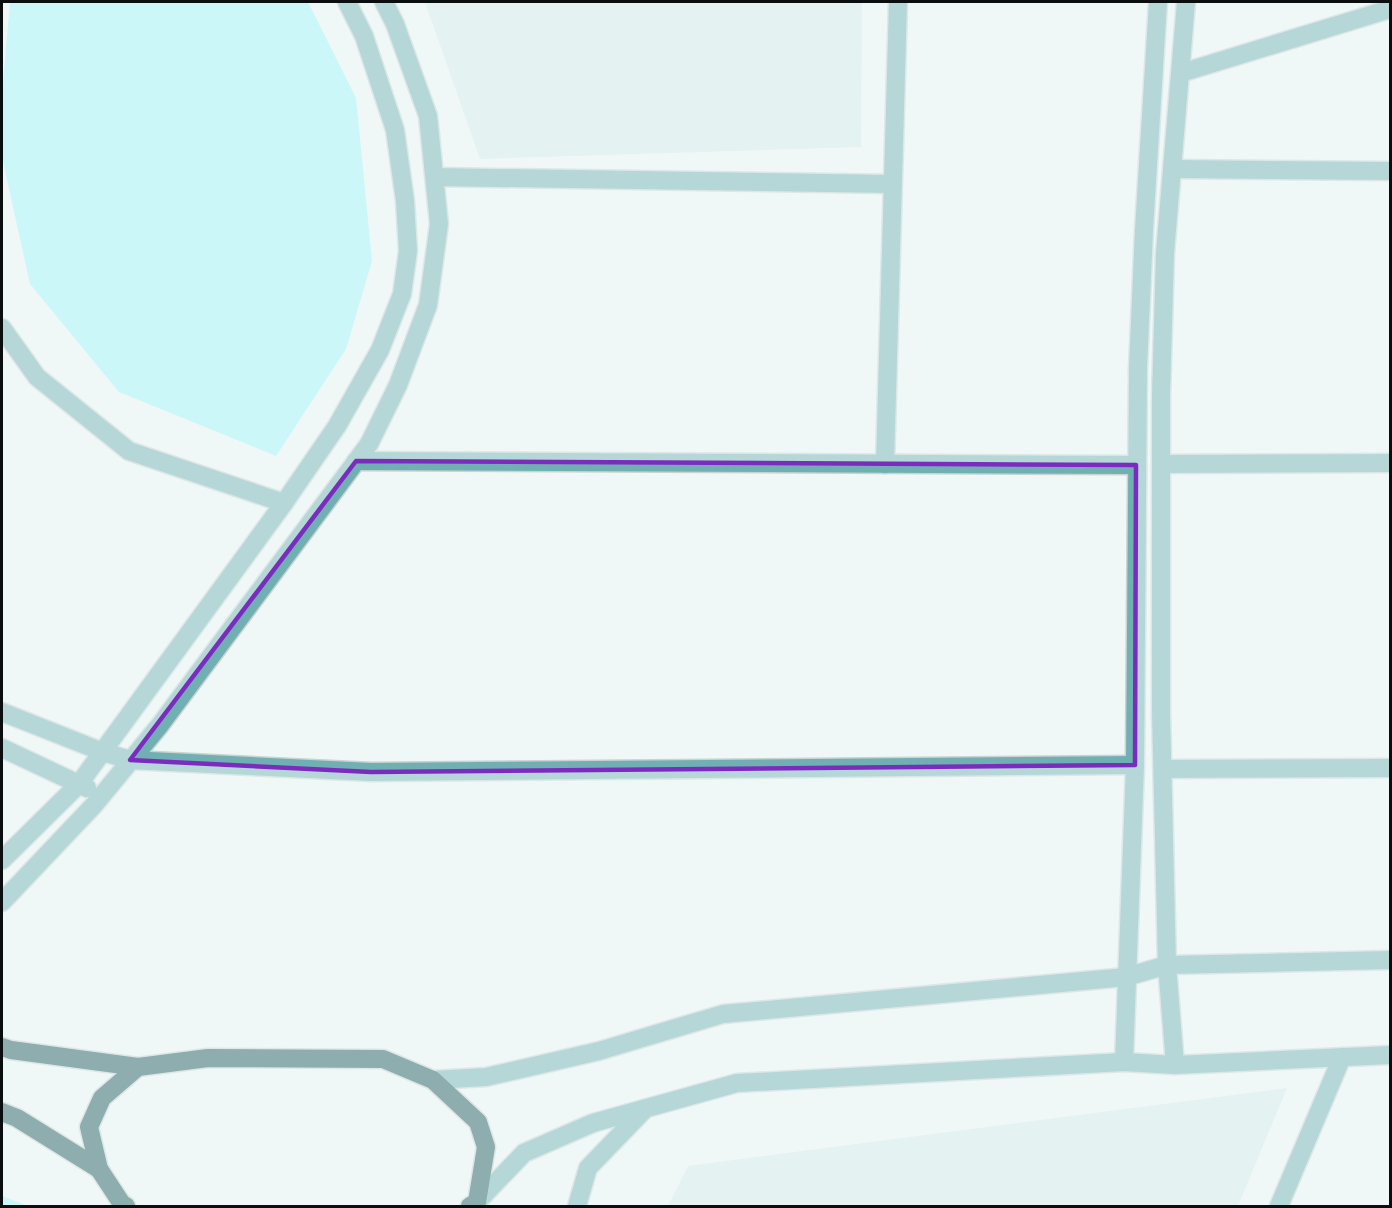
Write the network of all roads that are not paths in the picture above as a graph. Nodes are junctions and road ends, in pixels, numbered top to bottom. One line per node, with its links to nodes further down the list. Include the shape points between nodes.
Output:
1 (347, 2): 18 (street, via 396,130 408,251 402,294 380,350 337,426)
2 (384, 2): 10 (street, via 428,116)
3 (898, 2): 11 (street)
4 (1158, 2): 17 (street, via 1144,230)
5 (1186, 2): 7 (street)
6 (1390, 9): 7 (street)
7 (1181, 73): 8 (street)
8 (1173, 169): 9 (street); 16 (street, via 1165,253)
9 (1390, 171)
10 (435, 177): 11 (street); 13 (street, via 439,224 428,305 398,385 369,444)
11 (892, 184): 15 (street)
12 (2, 328): 18 (street, via 37,377 129,451)
13 (356, 461): 15 (street); 22 (street)
14 (1390, 463): 16 (street)
15 (885, 464): 17 (street)
16 (1161, 464): 25 (street)
17 (1136, 465): 23 (street)
18 (284, 503): 21 (street)
19 (2, 712): 21 (street)
20 (2, 748): 26 (street)
21 (103, 752): 22 (street); 26 (street)
22 (130, 760): 23 (street, via 371,772); 27 (street)
23 (1135, 765): 32 (street)
24 (1390, 768): 25 (street)
25 (1163, 769): 31 (street)
26 (79, 784): 27 (street); 28 (street)
27 (101, 796): 29 (street)
28 (2, 860)
29 (2, 902)
30 (1390, 960): 31 (street)
31 (1167, 965): 32 (street); 37 (street)
32 (1126, 977): 36 (street); 39 (street, via 723,1014 599,1051 486,1077)
33 (2, 1047): 38 (highway)
34 (1390, 1055): 35 (street)
35 (1342, 1057): 37 (street); 46 (street)
36 (1124, 1062): 37 (street); 40 (street, via 737,1083)
37 (1175, 1065)
38 (138, 1066): 39 (highway, via 208,1058 383,1059); 42 (highway, via 102,1098 89,1127)
39 (433, 1080): 43 (highway, via 478,1122 486,1147)
40 (645, 1109): 43 (street, via 593,1123 524,1153); 45 (street, via 588,1168)
41 (2, 1112): 42 (highway)
42 (99, 1169): 44 (highway)
43 (475, 1205)
44 (123, 1206)
45 (577, 1206)
46 (1279, 1206)

